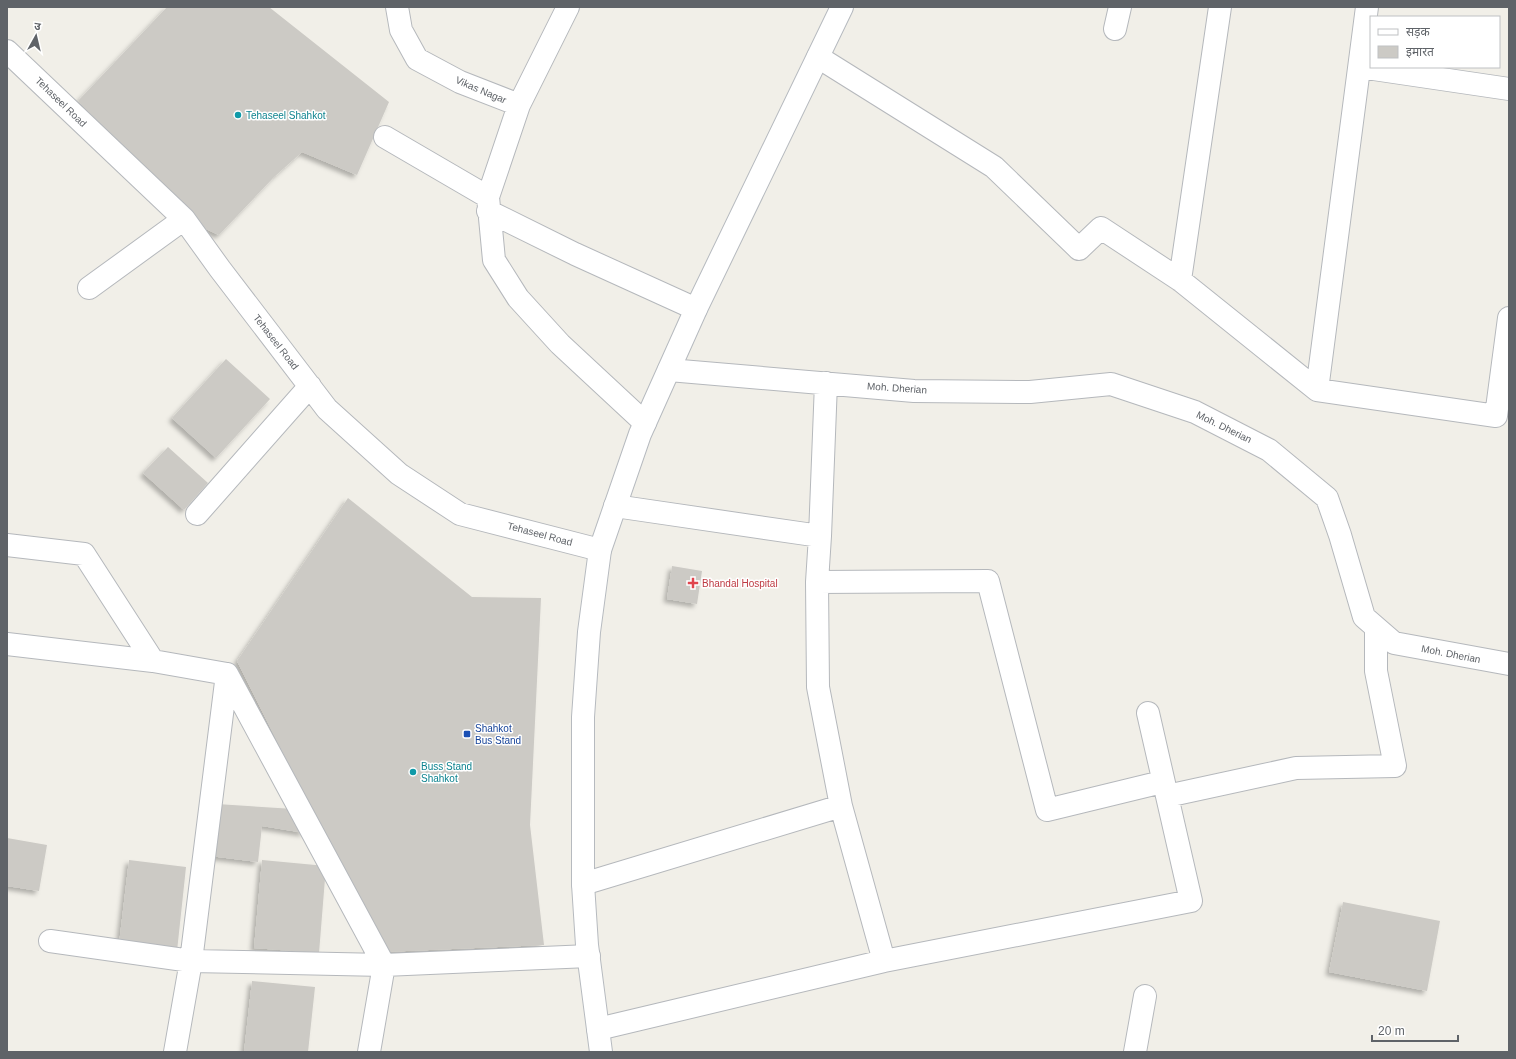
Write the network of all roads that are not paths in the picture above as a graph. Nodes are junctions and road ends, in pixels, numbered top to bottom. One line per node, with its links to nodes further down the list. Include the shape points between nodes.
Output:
1 (397, 7): 12 (street, Vikas Nagar, via 400,30 417,59 460,82)
2 (568, 7): 12 (street, Vikas Nagar)
3 (842, 7): 9 (street)
4 (1120, 7): 7 (street)
5 (1220, 7): 16 (street)
6 (1367, 7): 10 (street)
7 (1115, 29)
8 (7, 50): 15 (street, Tehaseel Road)
9 (818, 57): 16 (street, via 994,167 1080,249 1101,228); 18 (street)
10 (1360, 67): 11 (street); 23 (street)
11 (1509, 89)
12 (519, 105): 14 (street)
13 (385, 136): 14 (street)
14 (488, 204): 18 (street, via 575,254); 24 (street, via 494,260 518,298 560,344)
15 (184, 219): 17 (street); 22 (street, Tehaseel Road)
16 (1180, 280): 23 (street)
17 (89, 288)
18 (696, 309): 20 (street)
19 (1509, 318): 23 (street, via 1496,416)
20 (669, 370): 21 (street, Moh. Dherian); 24 (street)
21 (826, 383): 27 (street); 31 (street, Moh. Dherian, via 914,391 1030,392 1111,384 1195,412 1269,450 1327,498 1364,618)
22 (310, 386): 26 (street); 29 (street, Tehaseel Road, via 327,409 399,474 460,514)
23 (1317, 390)
24 (645, 423): 25 (street)
25 (615, 506): 27 (street); 29 (street)
26 (197, 514)
27 (820, 536): 30 (street)
28 (7, 545): 33 (street, via 84,554)
29 (600, 550): 39 (street, via 589,632 583,717)
30 (817, 582): 37 (street, via 988,581 1047,810); 38 (street, via 818,687)
31 (1376, 628): 34 (street, Moh. Dherian, via 1394,643); 37 (street, via 1376,671 1395,766 1296,768)
32 (7, 644): 33 (street)
33 (153, 661): 35 (street)
34 (1509, 664)
35 (227, 674): 42 (street); 44 (street)
36 (1148, 713): 37 (street)
37 (1164, 789): 43 (street, via 1191,901)
38 (842, 806): 39 (street); 43 (street)
39 (583, 884): 41 (street)
40 (50, 941): 42 (street)
41 (589, 956): 44 (street); 46 (street)
42 (191, 961): 44 (street); 47 (street)
43 (884, 961): 46 (street)
44 (384, 965): 48 (street)
45 (1145, 996): 50 (street)
46 (598, 1029): 49 (street)
47 (175, 1052)
48 (369, 1052)
49 (601, 1052)
50 (1135, 1052)

